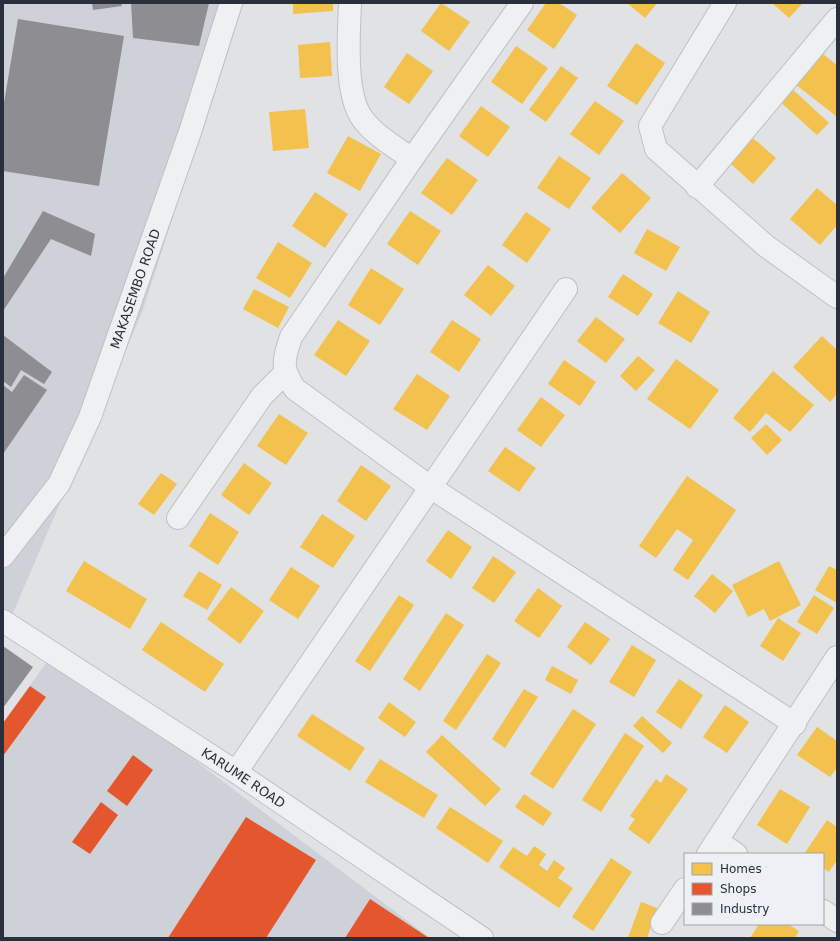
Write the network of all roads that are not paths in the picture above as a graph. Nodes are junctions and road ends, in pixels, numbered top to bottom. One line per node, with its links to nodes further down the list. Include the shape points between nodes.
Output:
1 (231, 3): 13 (street, MAKASEMBO ROAD, via 190,132 90,417 59,484)
2 (350, 3): 6 (street, via 349,56 353,100 362,118 375,132)
3 (522, 3): 6 (street)
4 (725, 3): 7 (street, via 650,126 656,149)
5 (837, 19): 7 (street)
6 (412, 159): 10 (street, via 291,337 285,354)
7 (697, 187): 9 (street, via 766,246)
8 (566, 289): 11 (street)
9 (837, 298)
10 (285, 373): 11 (street, via 295,389); 12 (street, via 262,396)
11 (430, 487): 16 (street); 17 (street)
12 (178, 518)
13 (3, 556)
14 (3, 621): 17 (street, KARUME ROAD)
15 (837, 658): 16 (street)
16 (795, 724): 18 (street)
17 (236, 772): 24 (street, KARUME ROAD)
18 (712, 848): 19 (street)
19 (732, 853)
20 (684, 890): 23 (street)
21 (824, 912): 22 (street)
22 (837, 921)
23 (662, 923)
24 (482, 938)

